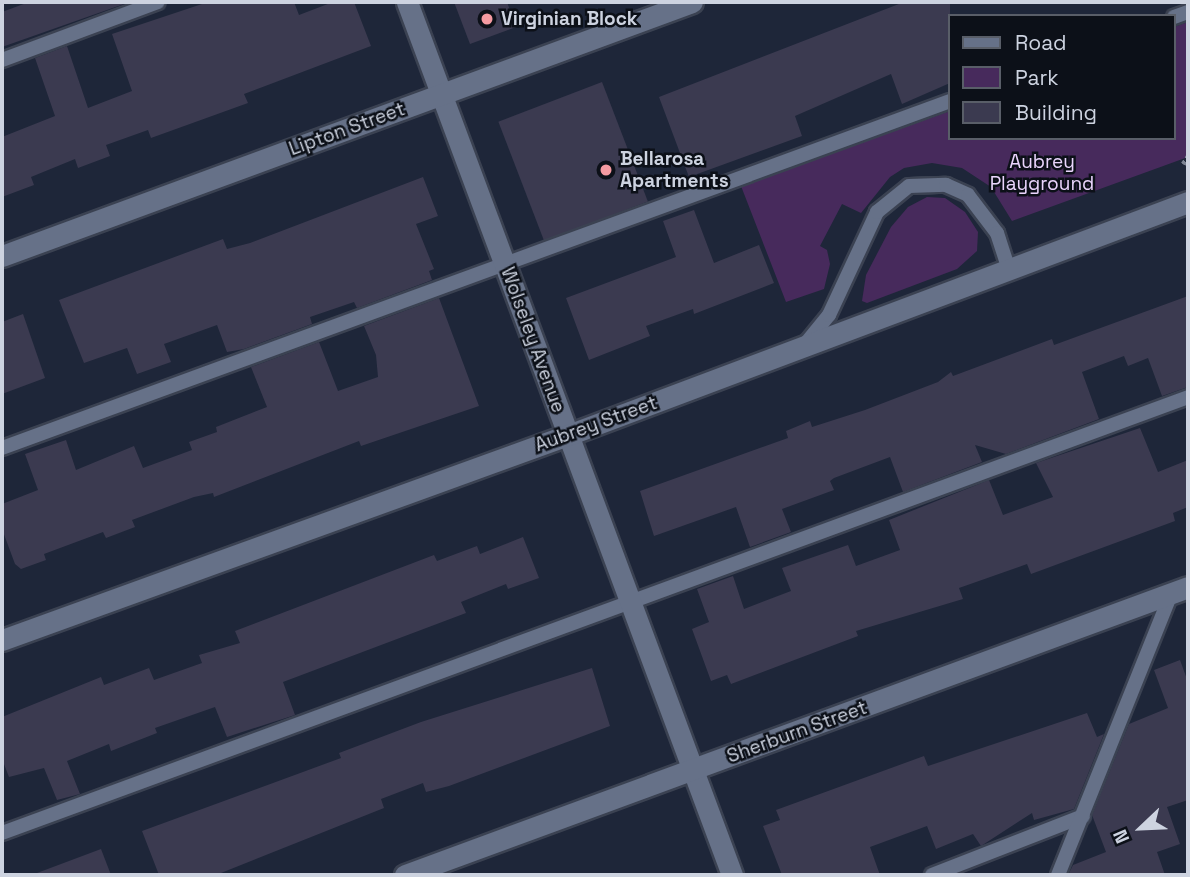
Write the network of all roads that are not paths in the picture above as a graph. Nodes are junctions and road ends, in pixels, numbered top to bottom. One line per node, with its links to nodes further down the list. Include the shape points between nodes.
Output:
1 (158, 2): 4 (lane)
2 (407, 2): 5 (street, Wolseley Avenue)
3 (692, 2): 5 (street, Lipton Street)
4 (2, 60)
5 (441, 94): 8 (street, Lipton Street); 9 (street, Wolseley Avenue)
6 (948, 102): 9 (lane)
7 (1188, 202): 10 (street, Aubrey Street)
8 (2, 256)
9 (506, 266): 13 (street, Wolseley Avenue); 14 (lane)
10 (1009, 269): 11 (street, Aubrey Street); 11 (lane, via 997,233 968,195 946,185 909,186 877,212 829,316 817,334)
11 (797, 350): 13 (street, Aubrey Street)
12 (1188, 397): 16 (lane)
13 (568, 435): 16 (street, Wolseley Avenue); 17 (street, Aubrey Street)
14 (2, 448)
15 (1180, 591): 18 (street, Sherburn Street); 19 (lane)
16 (631, 603): 18 (street, Wolseley Avenue); 20 (lane)
17 (2, 640)
18 (694, 770): 21 (street, Sherburn Street); 22 (street, Wolseley Avenue)
19 (1083, 816): 23 (lane); 24 (lane)
20 (2, 833)
21 (405, 875)
22 (732, 875)
23 (932, 875)
24 (1058, 875)

